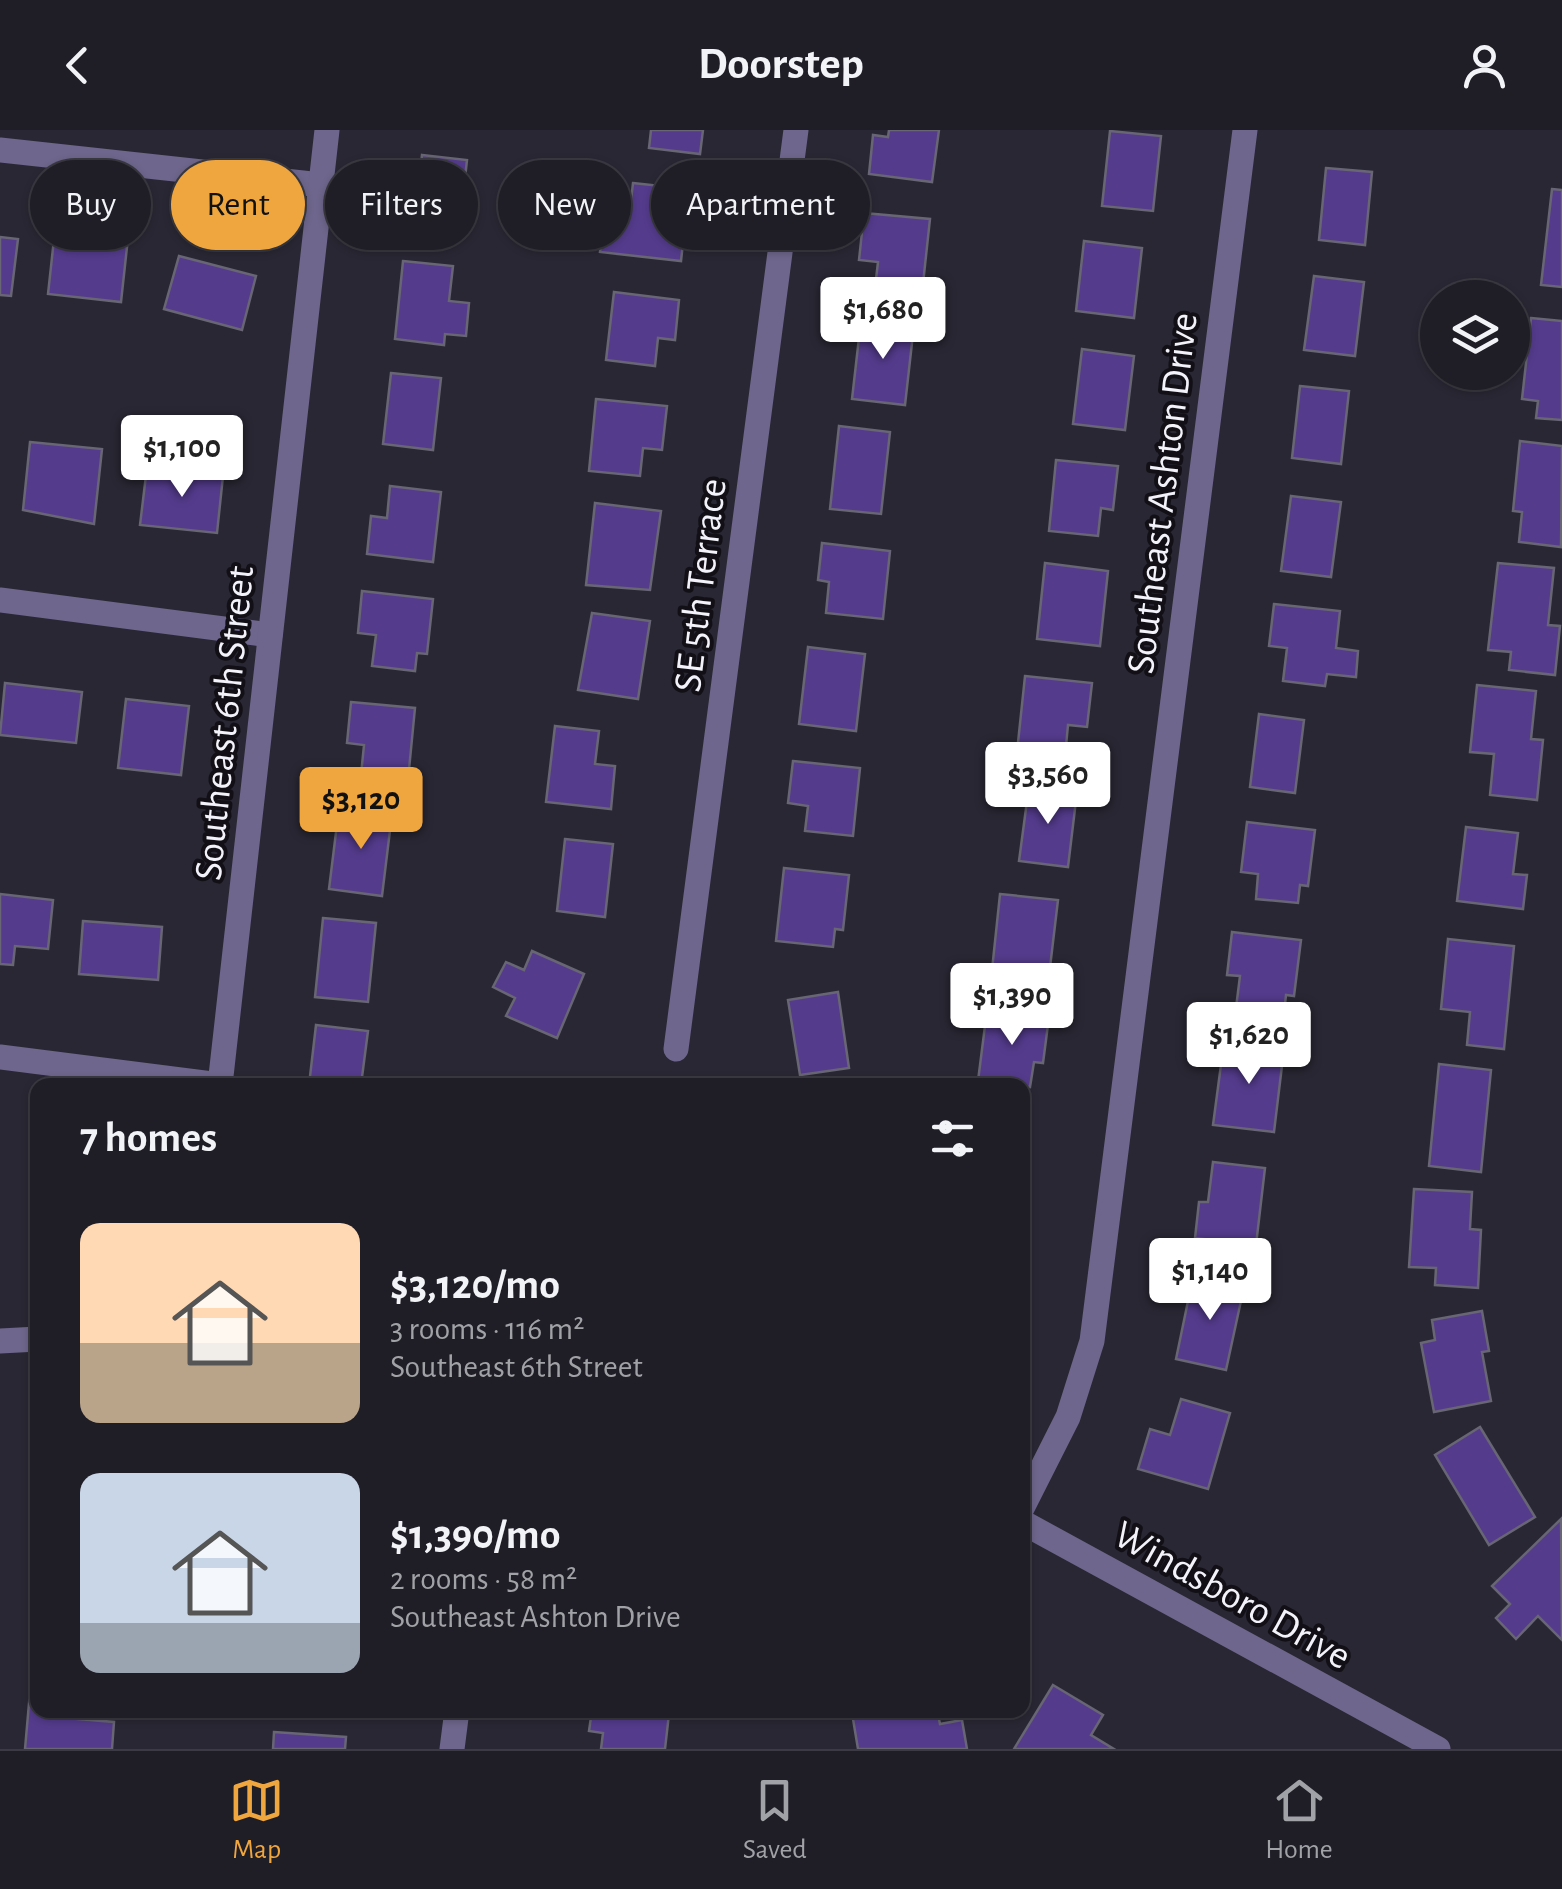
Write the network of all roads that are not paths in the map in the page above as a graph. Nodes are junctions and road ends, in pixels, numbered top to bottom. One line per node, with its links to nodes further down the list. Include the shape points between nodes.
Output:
1 (327, 130): 5 (street, Southeast 6th Street)
2 (796, 130): 8 (street, SE 5th Terrace)
3 (1244, 130): 14 (street, Southeast Ashton Drive, via 1092,1342 1068,1418)
4 (0, 150): 5 (street)
5 (321, 184): 7 (street, Southeast 6th Street)
6 (0, 600): 7 (street)
7 (270, 635): 11 (street, Southeast 6th Street)
8 (676, 1049)
9 (0, 1057): 10 (street)
10 (165, 1078)
11 (221, 1078)
12 (30, 1339): 13 (street)
13 (0, 1341)
14 (1030, 1492)
15 (1030, 1526): 18 (street, Windsboro Drive)
16 (456, 1718): 17 (street)
17 (452, 1749)
18 (1438, 1749)

